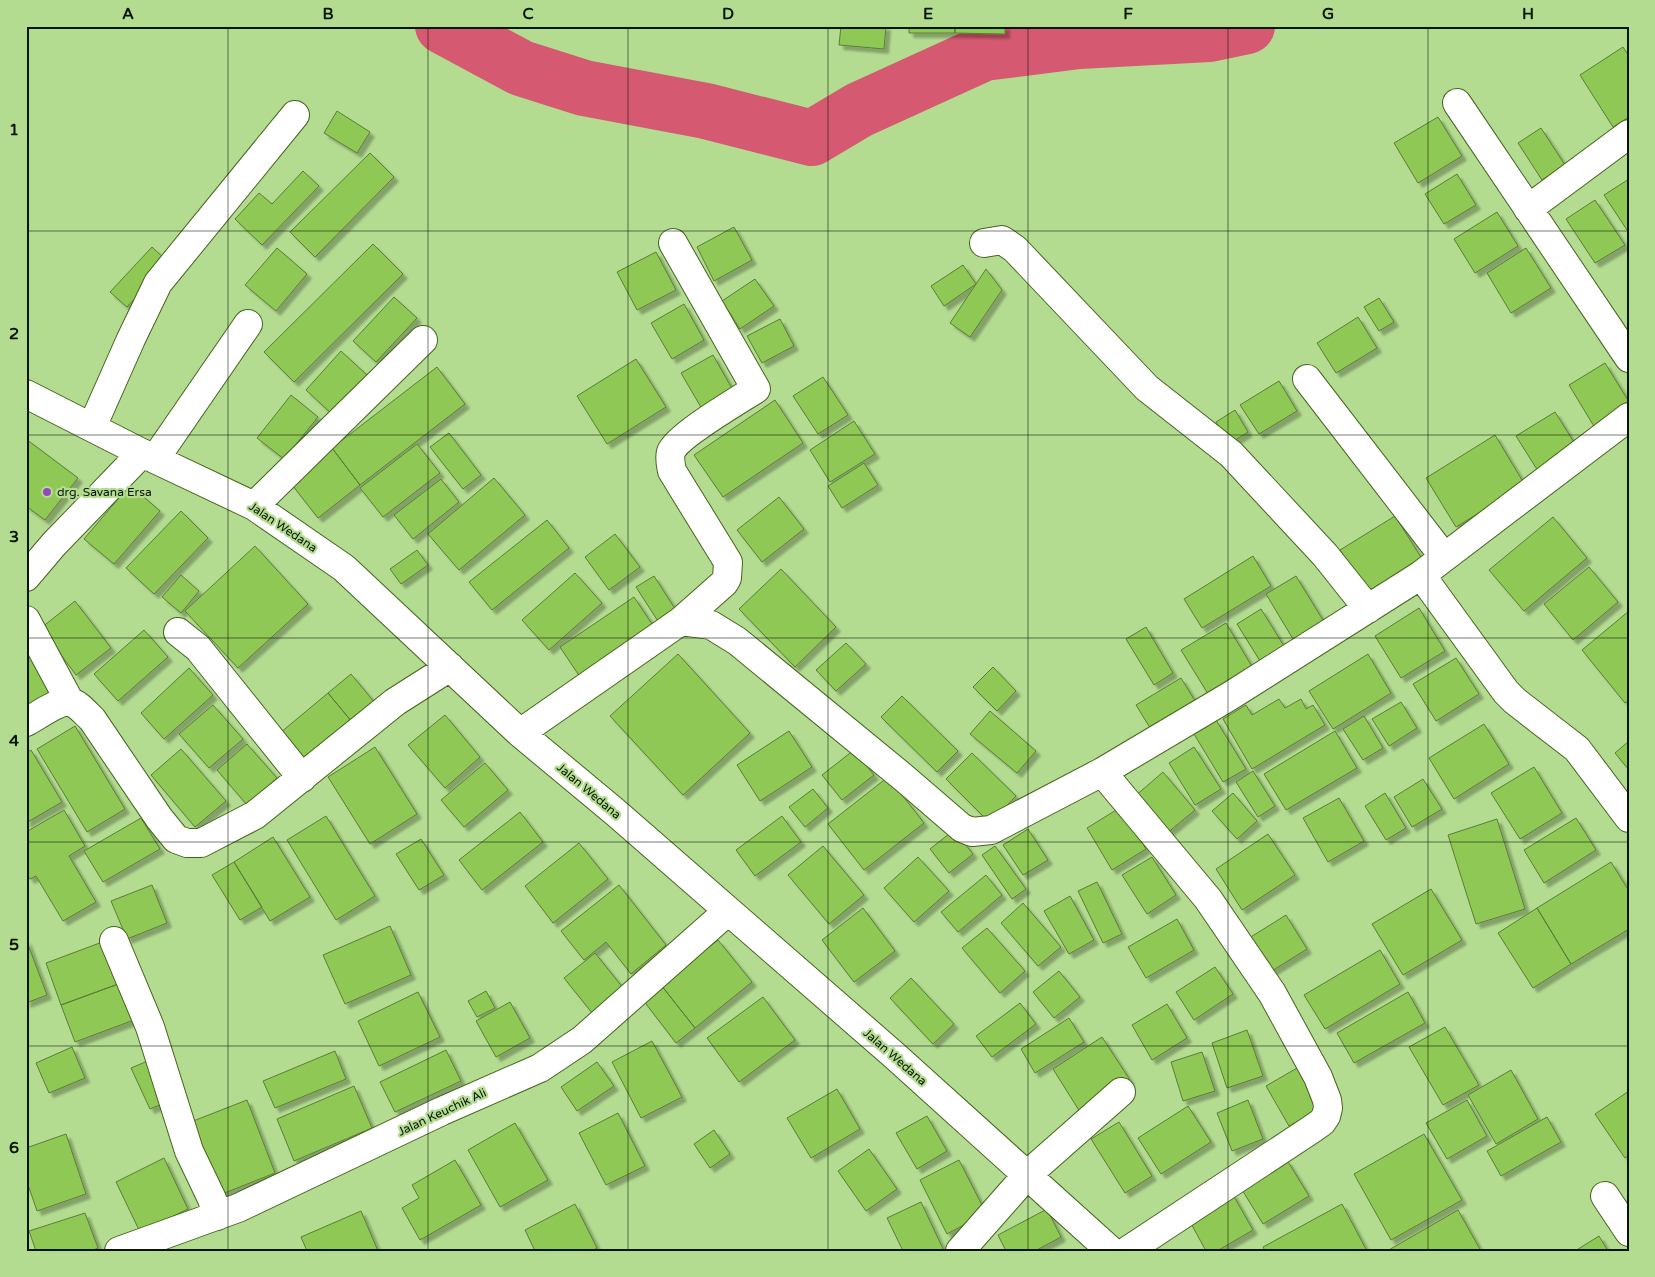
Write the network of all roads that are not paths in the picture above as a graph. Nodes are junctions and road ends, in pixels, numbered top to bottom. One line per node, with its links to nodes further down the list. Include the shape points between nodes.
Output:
1 (1457, 103): 4 (street)
2 (296, 115): 13 (street, via 158,283)
3 (1629, 134): 4 (street)
4 (1528, 209): 9 (street)
5 (673, 243): 21 (street, via 756,389 700,425 672,450 672,471 728,562 724,583)
6 (984, 243): 19 (street, via 1002,240 1015,249 1147,388 1232,454 1325,555)
7 (248, 324): 14 (street)
8 (423, 340): 15 (street)
9 (1629, 358)
10 (1308, 379): 16 (street)
11 (26, 394): 13 (street, Jalan Wedana)
12 (1629, 417): 16 (street)
13 (92, 427): 14 (street, Jalan Wedana)
14 (148, 456): 15 (street, Jalan Wedana); 18 (street, via 75,522)
15 (254, 506): 23 (street, Jalan Wedana, via 344,568)
16 (1444, 558): 17 (street)
17 (1421, 575): 19 (street); 29 (street, via 1506,692 1577,749)
18 (26, 577)
19 (1368, 609): 27 (street)
20 (26, 620): 24 (street)
21 (681, 621): 26 (street); 27 (street, via 711,625 737,641 962,828 972,832 1006,824)
22 (178, 632): 28 (street, via 198,648)
23 (450, 667): 26 (street, Jalan Wedana); 28 (street, via 395,702)
24 (70, 702): 25 (street, via 59,703); 28 (street, via 92,719 159,818 176,839 187,843 200,842 254,815)
25 (26, 722)
26 (520, 733): 30 (street, Jalan Wedana)
27 (1102, 772): 40 (street, via 1229,928 1272,992 1318,1077 1328,1108 1322,1122)
28 (302, 778)
29 (1629, 818)
30 (728, 911): 33 (street, Jalan Wedana); 35 (street, Jalan Keuchik Ali, via 582,1040 540,1068)
31 (114, 941): 35 (street, via 150,1027 189,1151)
32 (1121, 1092): 33 (street)
33 (1027, 1175): 38 (street); 39 (street, Jalan Wedana)
34 (1605, 1196): 36 (street)
35 (217, 1216): 37 (street, Jalan Keuchik Ali)
36 (1629, 1232)
37 (119, 1251)
38 (960, 1251)
39 (1111, 1251)
40 (1127, 1251)

